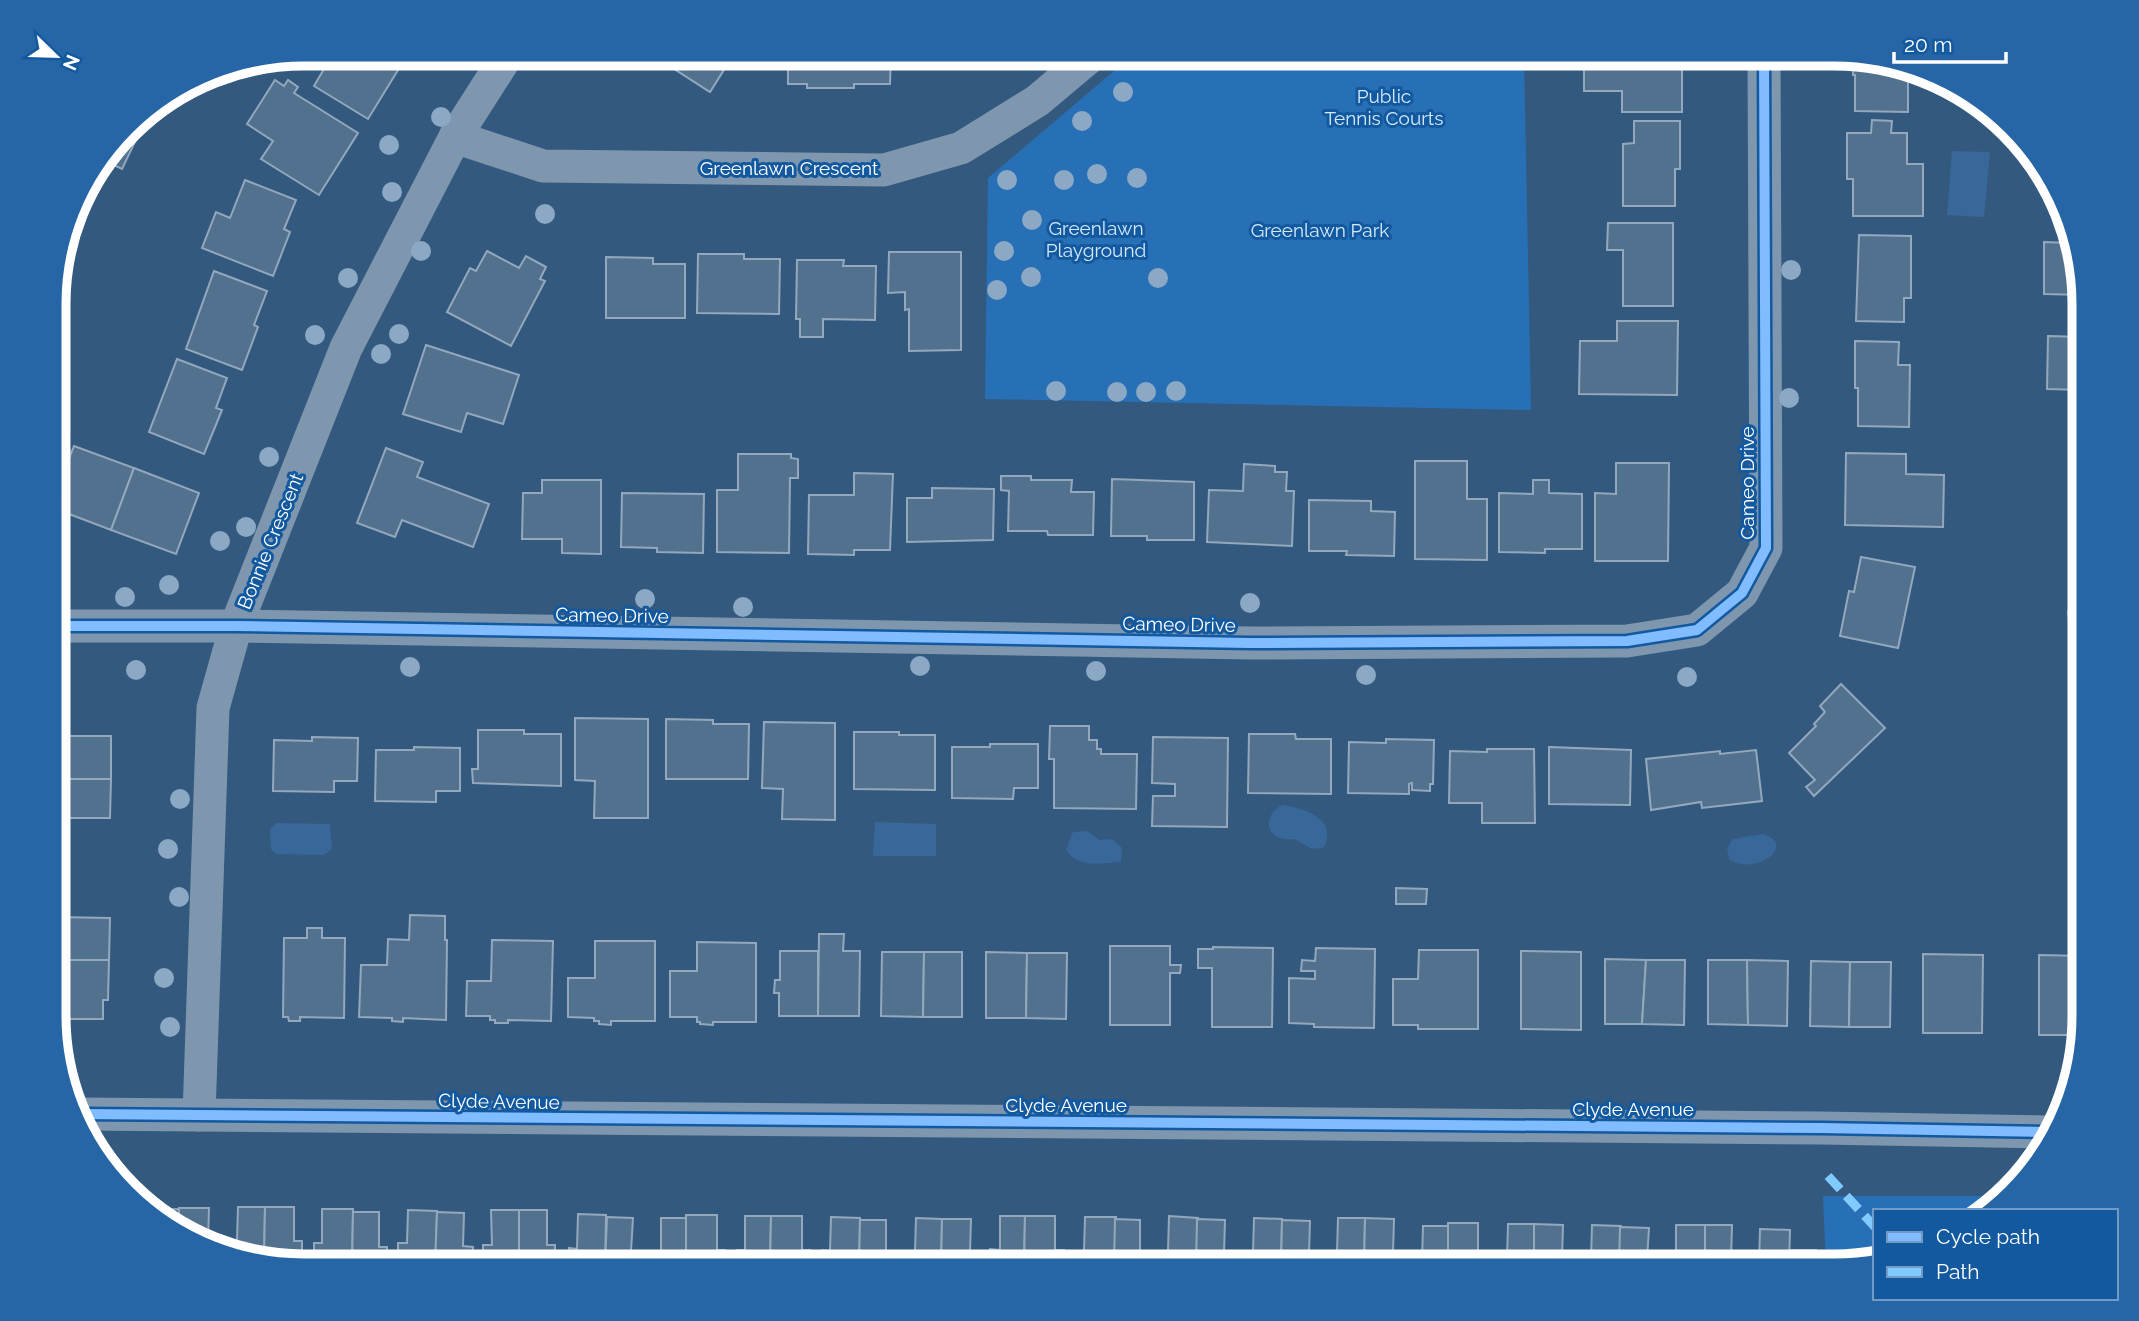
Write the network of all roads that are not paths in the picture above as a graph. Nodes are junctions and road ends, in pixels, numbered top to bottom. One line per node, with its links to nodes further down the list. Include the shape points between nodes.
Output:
1 (500, 66): 4 (street, Bonnie Crescent)
2 (1079, 66): 4 (street, Greenlawn Crescent, via 1037,101 961,148 884,170 543,166)
3 (1765, 66): 6 (street, Cameo Drive, via 1766,548 1742,593 1697,629 1627,641 1250,643)
4 (455, 137): 6 (street, Bonnie Crescent, via 346,348)
5 (66, 626): 6 (street, Cameo Drive)
6 (236, 626): 8 (street, Bonnie Crescent, via 213,708)
7 (88, 1114): 8 (street, Clyde Avenue)
8 (199, 1115): 9 (street, Clyde Avenue)
9 (2043, 1132)

